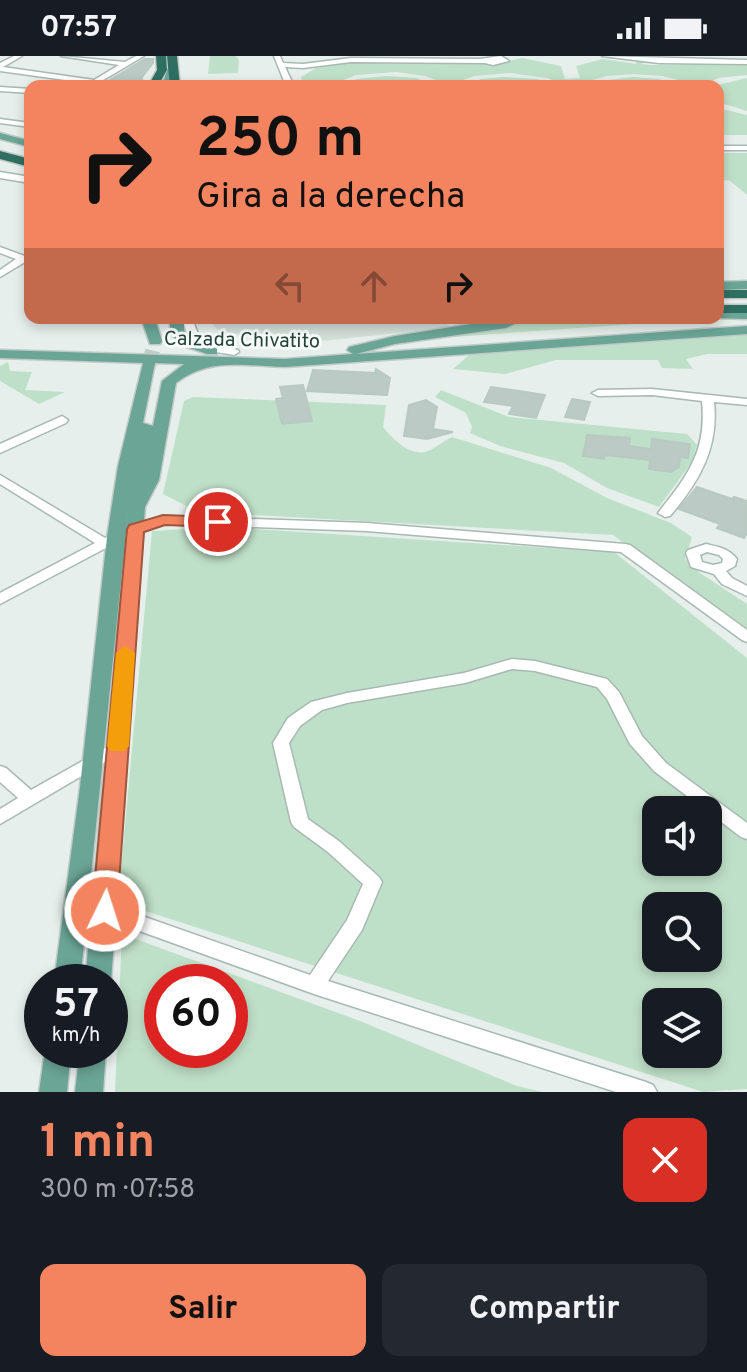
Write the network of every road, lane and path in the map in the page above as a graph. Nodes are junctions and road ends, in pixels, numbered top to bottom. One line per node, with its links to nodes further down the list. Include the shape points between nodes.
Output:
1 (19, 56): 13 (street)
2 (64, 56): 10 (street)
3 (142, 56): 10 (street)
4 (277, 56): 12 (street)
5 (605, 56): 9 (street)
6 (489, 58): 7 (street); 11 (street)
7 (507, 58)
8 (163, 61): 16 (highway); 17 (highway)
9 (747, 62)
10 (126, 64): 15 (street)
11 (316, 64): 12 (street); 19 (street)
12 (282, 65): 18 (street)
13 (0, 68): 14 (street)
14 (69, 80)
15 (99, 80)
16 (156, 80)
17 (172, 80)
18 (288, 80)
19 (292, 80)
20 (0, 89): 21 (street)
21 (24, 91)
22 (0, 121): 25 (street)
23 (24, 121): 25 (street)
24 (24, 125): 25 (street)
25 (16, 126)
26 (0, 136): 27 (main road)
27 (24, 142)
28 (0, 145): 31 (highway)
29 (724, 148): 30 (street)
30 (747, 148)
31 (24, 151)
32 (0, 156): 33 (highway)
33 (24, 162)
34 (0, 175): 35 (street)
35 (17, 178): 36 (street); 37 (street)
36 (24, 179)
37 (0, 188)
38 (0, 250): 39 (street)
39 (24, 259)
40 (24, 261): 41 (street)
41 (0, 274)
42 (747, 291): 43 (highway)
43 (724, 292)
44 (747, 306): 45 (highway)
45 (724, 308)
46 (724, 309): 47 (main road)
47 (747, 315)
48 (151, 324): 55 (main road)
49 (160, 324): 55 (main road)
50 (165, 324): 55 (main road)
51 (177, 324): 61 (main road, via 183,341)
52 (189, 324): 59 (street, via 196,342)
53 (506, 324): 57 (main road)
54 (747, 327): 57 (main road, Calzada Chivatito, via 619,330); 61 (main road, Calzada Chivatito, via 324,361 285,363)
55 (159, 341)
56 (0, 345): 58 (main road)
57 (354, 350): 59 (main road, Calzada Chivatito)
58 (120, 352): 60 (main road); 61 (main road, Calzada Chivatito)
59 (234, 352): 61 (main road, Calzada Chivatito)
60 (0, 354)
61 (214, 355): 69 (main road, via 169,381 151,480)
62 (598, 393): 63 (street)
63 (708, 398): 64 (street); 68 (street, via 710,433 700,467)
64 (747, 402)
65 (62, 420): 66 (street)
66 (0, 449)
67 (0, 479): 69 (street)
68 (665, 513)
69 (123, 529): 69 (main road, via 126,466 153,365 137,480); 72 (street); 73 (street, via 163,520 367,527 625,548); 74 (main road); 75 (main road)
70 (718, 570): 71 (street)
71 (747, 592)
72 (0, 599)
73 (747, 637)
74 (118, 747): 75 (street); 80 (main road)
75 (93, 763): 77 (street); 81 (main road)
76 (0, 772): 77 (street)
77 (29, 798): 78 (street)
78 (0, 817)
79 (747, 832): 84 (street, via 660,767 636,740 602,683 512,664 317,706 294,722 281,743 300,822 373,882 355,924)
80 (104, 918): 81 (main road); 83 (main road); 84 (street)
81 (74, 926): 82 (main road)
82 (69, 964)
83 (100, 964)
84 (314, 985): 89 (street)
85 (56, 1068): 87 (main road)
86 (91, 1068): 88 (main road)
87 (53, 1092)
88 (89, 1092)
89 (646, 1092)

